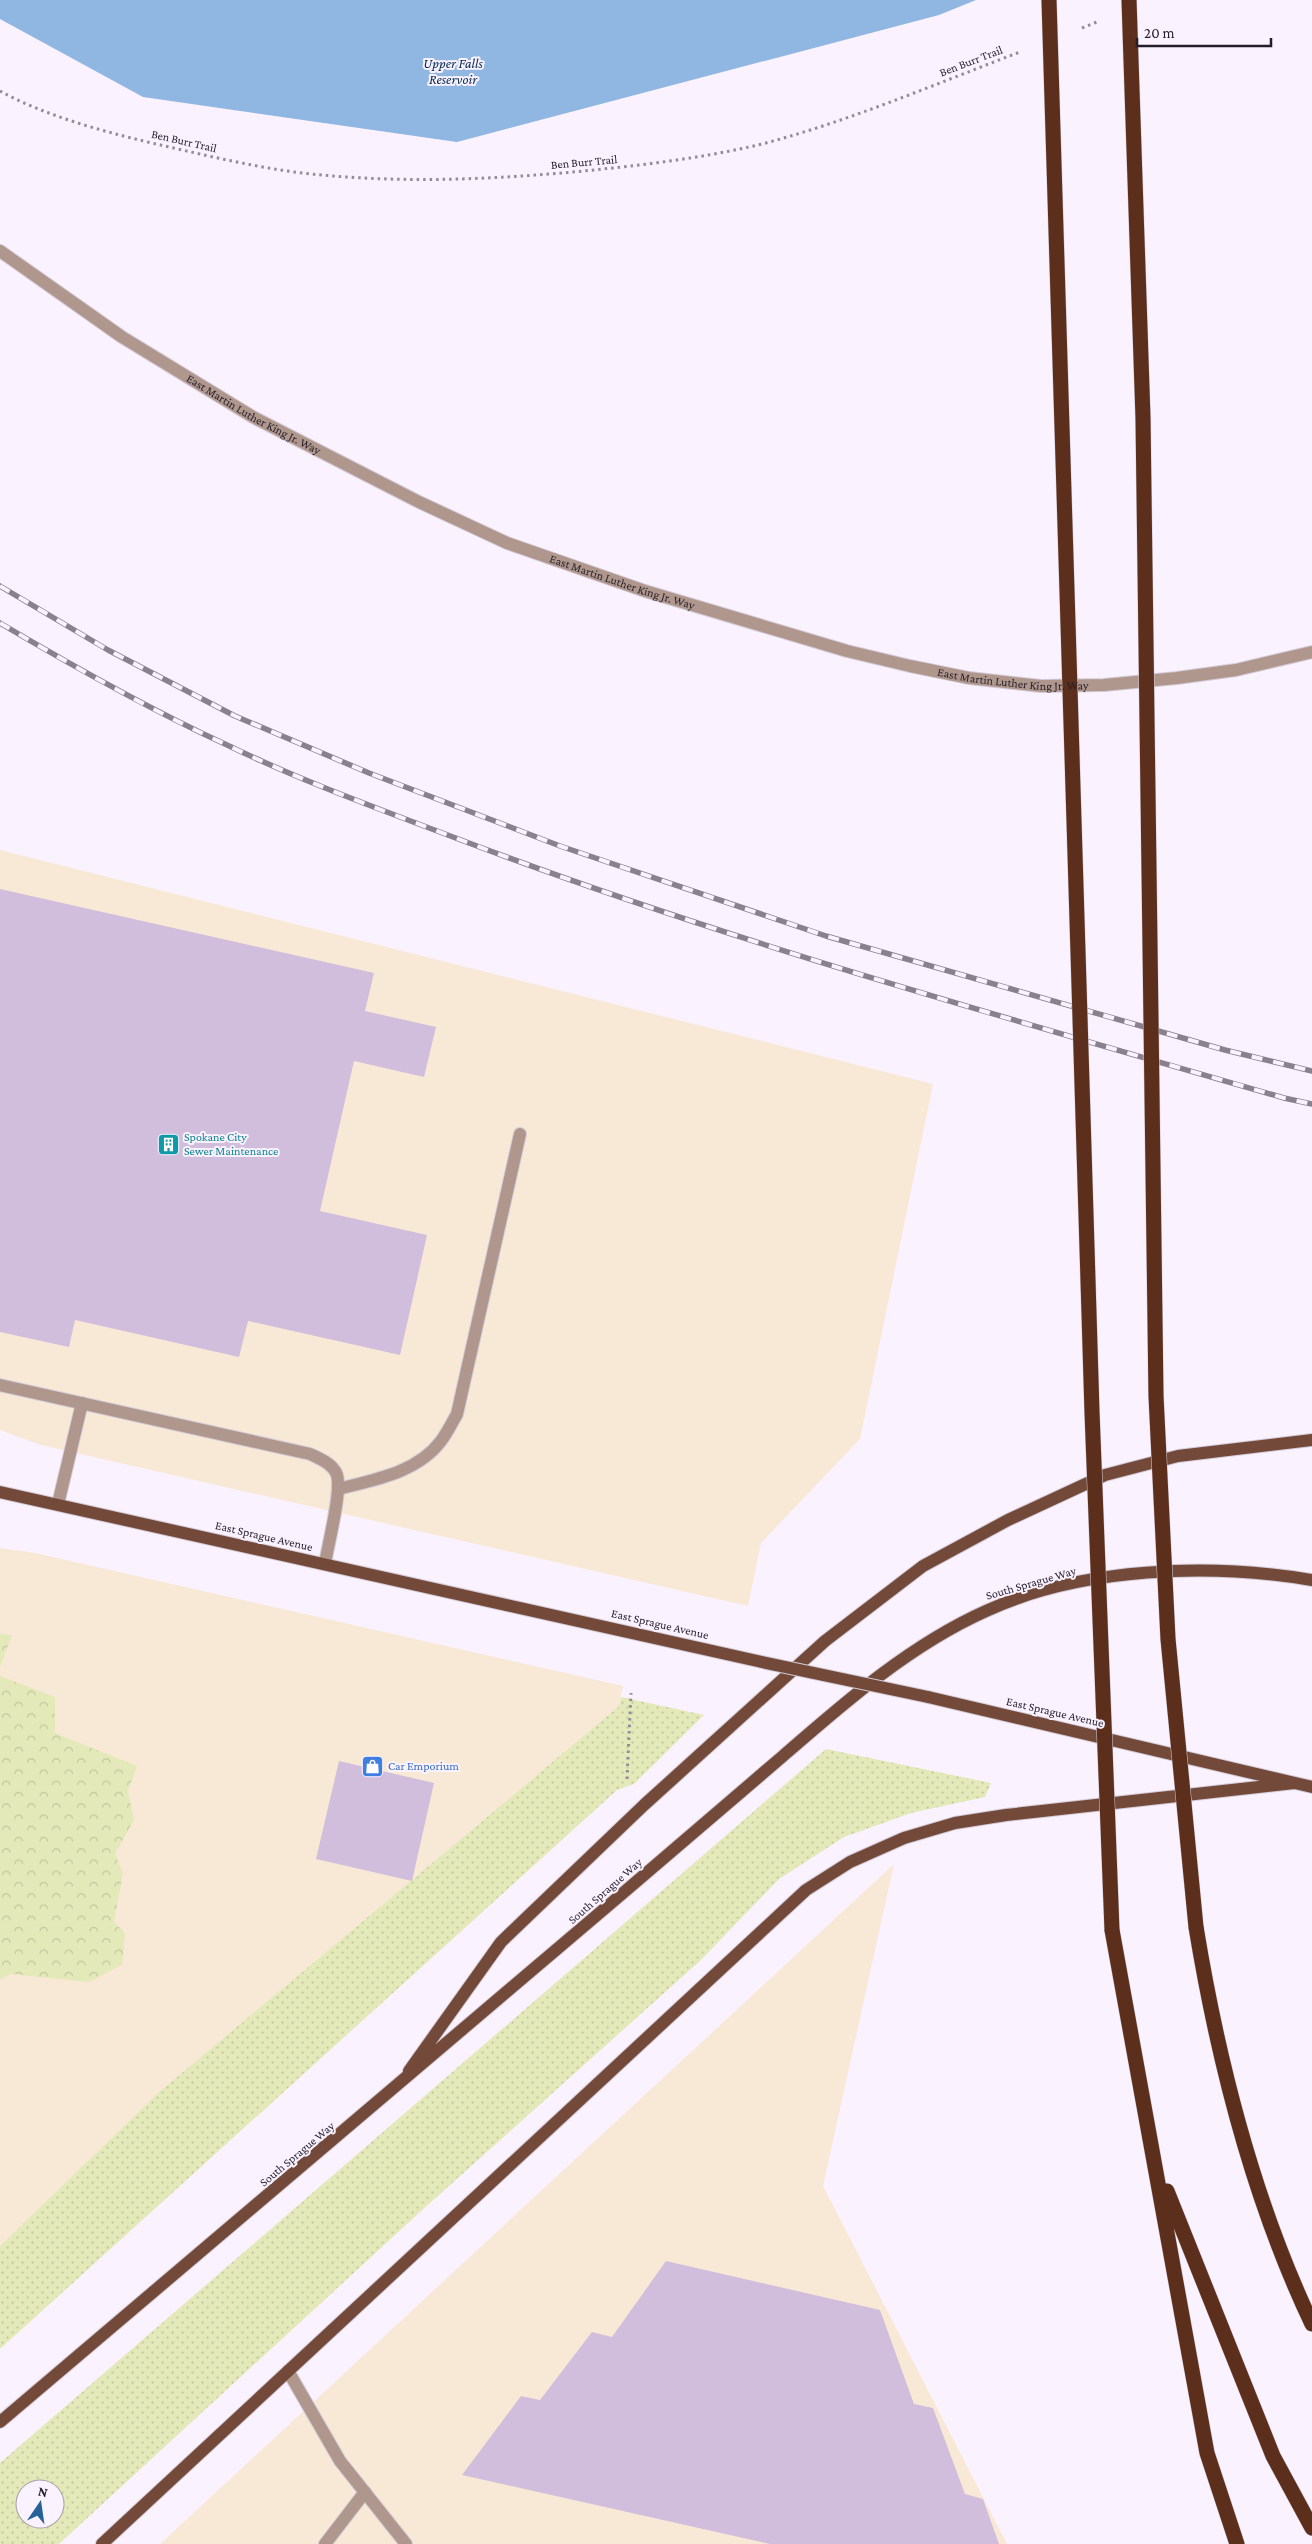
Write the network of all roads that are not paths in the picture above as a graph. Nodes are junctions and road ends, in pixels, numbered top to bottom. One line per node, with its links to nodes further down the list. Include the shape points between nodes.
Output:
1 (1049, 0): 17 (highway, bridge, via 1092,1412 1112,1930)
2 (1129, 0): 18 (highway, bridge, via 1143,418 1156,1396 1168,1639 1196,1927 1207,1996 1246,2147 1291,2280)
3 (0, 251): 4 (street, East Martin Luther King Jr. Way, via 122,337 252,417 419,502 508,543 645,591 901,664 969,678 1041,686 1104,685 1178,678 1236,670)
4 (1312, 652)
5 (520, 1134): 9 (street, via 457,1414 441,1441 422,1460 390,1475)
6 (0, 1385): 7 (street)
7 (82, 1403): 9 (street, via 310,1454 326,1462 336,1474); 11 (street)
8 (1312, 1440): 16 (main road, via 1178,1456 1105,1475 1008,1520 923,1566 825,1641 644,1805 501,1942)
9 (338, 1489): 12 (street)
10 (0, 1492): 11 (main road, East Sprague Avenue)
11 (58, 1504): 12 (main road, East Sprague Avenue)
12 (324, 1564): 14 (main road, East Sprague Avenue, bridge, via 928,1697)
13 (1312, 1580): 16 (main road, South Sprague Way, via 1239,1571 1112,1577 1050,1590 988,1610 938,1636 886,1670)
14 (1294, 1783): 15 (main road, East Sprague Avenue); 19 (main road, via 955,1823 904,1838 850,1862 806,1890 754,1936)
15 (1312, 1787)
16 (397, 2087): 20 (main road, South Sprague Way)
17 (1155, 2162): 22 (highway, via 1273,2456); 26 (highway, via 1207,2453)
18 (1312, 2324)
19 (288, 2371): 21 (street, via 340,2461); 23 (main road)
20 (0, 2422)
21 (365, 2492): 24 (street); 25 (street)
22 (1312, 2528)
23 (102, 2544)
24 (325, 2544)
25 (406, 2544)
26 (1238, 2544)

